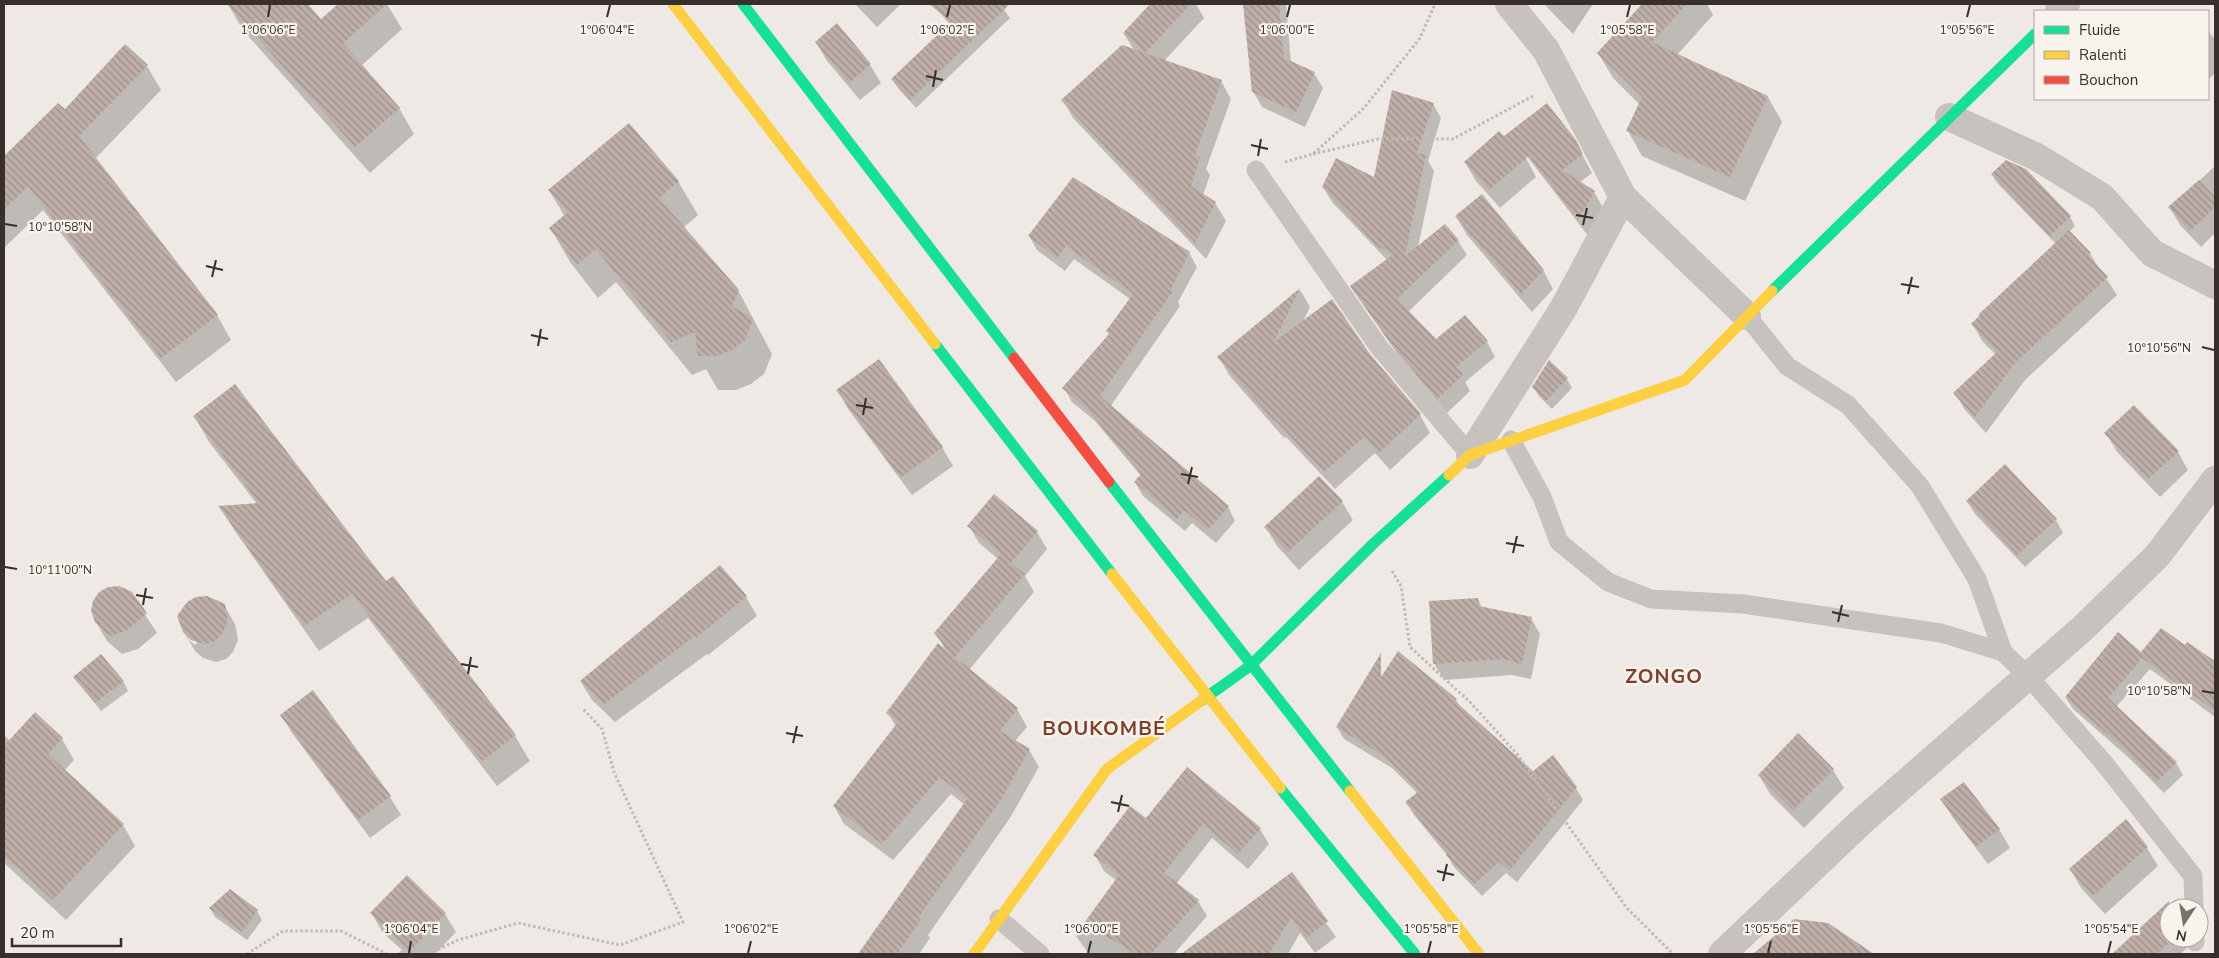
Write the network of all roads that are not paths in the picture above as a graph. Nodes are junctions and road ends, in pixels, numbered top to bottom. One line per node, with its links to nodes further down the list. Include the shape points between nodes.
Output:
1 (672, 4): 16 (main road)
2 (744, 4): 14 (main road)
3 (1509, 4): 7 (street, via 1546,50)
4 (2034, 35): 5 (main road)
5 (1949, 117): 8 (street, via 2035,156 2102,197 2152,254); 9 (main road)
6 (1256, 170): 11 (lane, via 1379,347)
7 (1623, 197): 9 (street); 11 (street, via 1563,308)
8 (2215, 285)
9 (1747, 316): 10 (main road, via 1686,380); 13 (lane, via 1787,366 1848,405 1920,486 1977,579)
10 (1511, 440): 11 (main road); 13 (lane, via 1542,497 1559,542 1608,582 1651,599 1743,604 1941,633)
11 (1470, 455): 14 (main road, via 1374,542)
12 (2215, 480): 15 (street, via 2156,556 2082,630)
13 (2003, 652): 15 (lane)
14 (1250, 666): 16 (main road); 22 (main road)
15 (2028, 677): 17 (lane, via 2104,763 2193,876); 23 (street, via 1861,822)
16 (1207, 696): 18 (main road, via 1107,769); 21 (main road)
17 (2194, 898)
18 (999, 919): 19 (main road); 20 (lane)
19 (974, 954)
20 (1040, 954)
21 (1415, 954)
22 (1480, 954)
23 (1722, 954)

